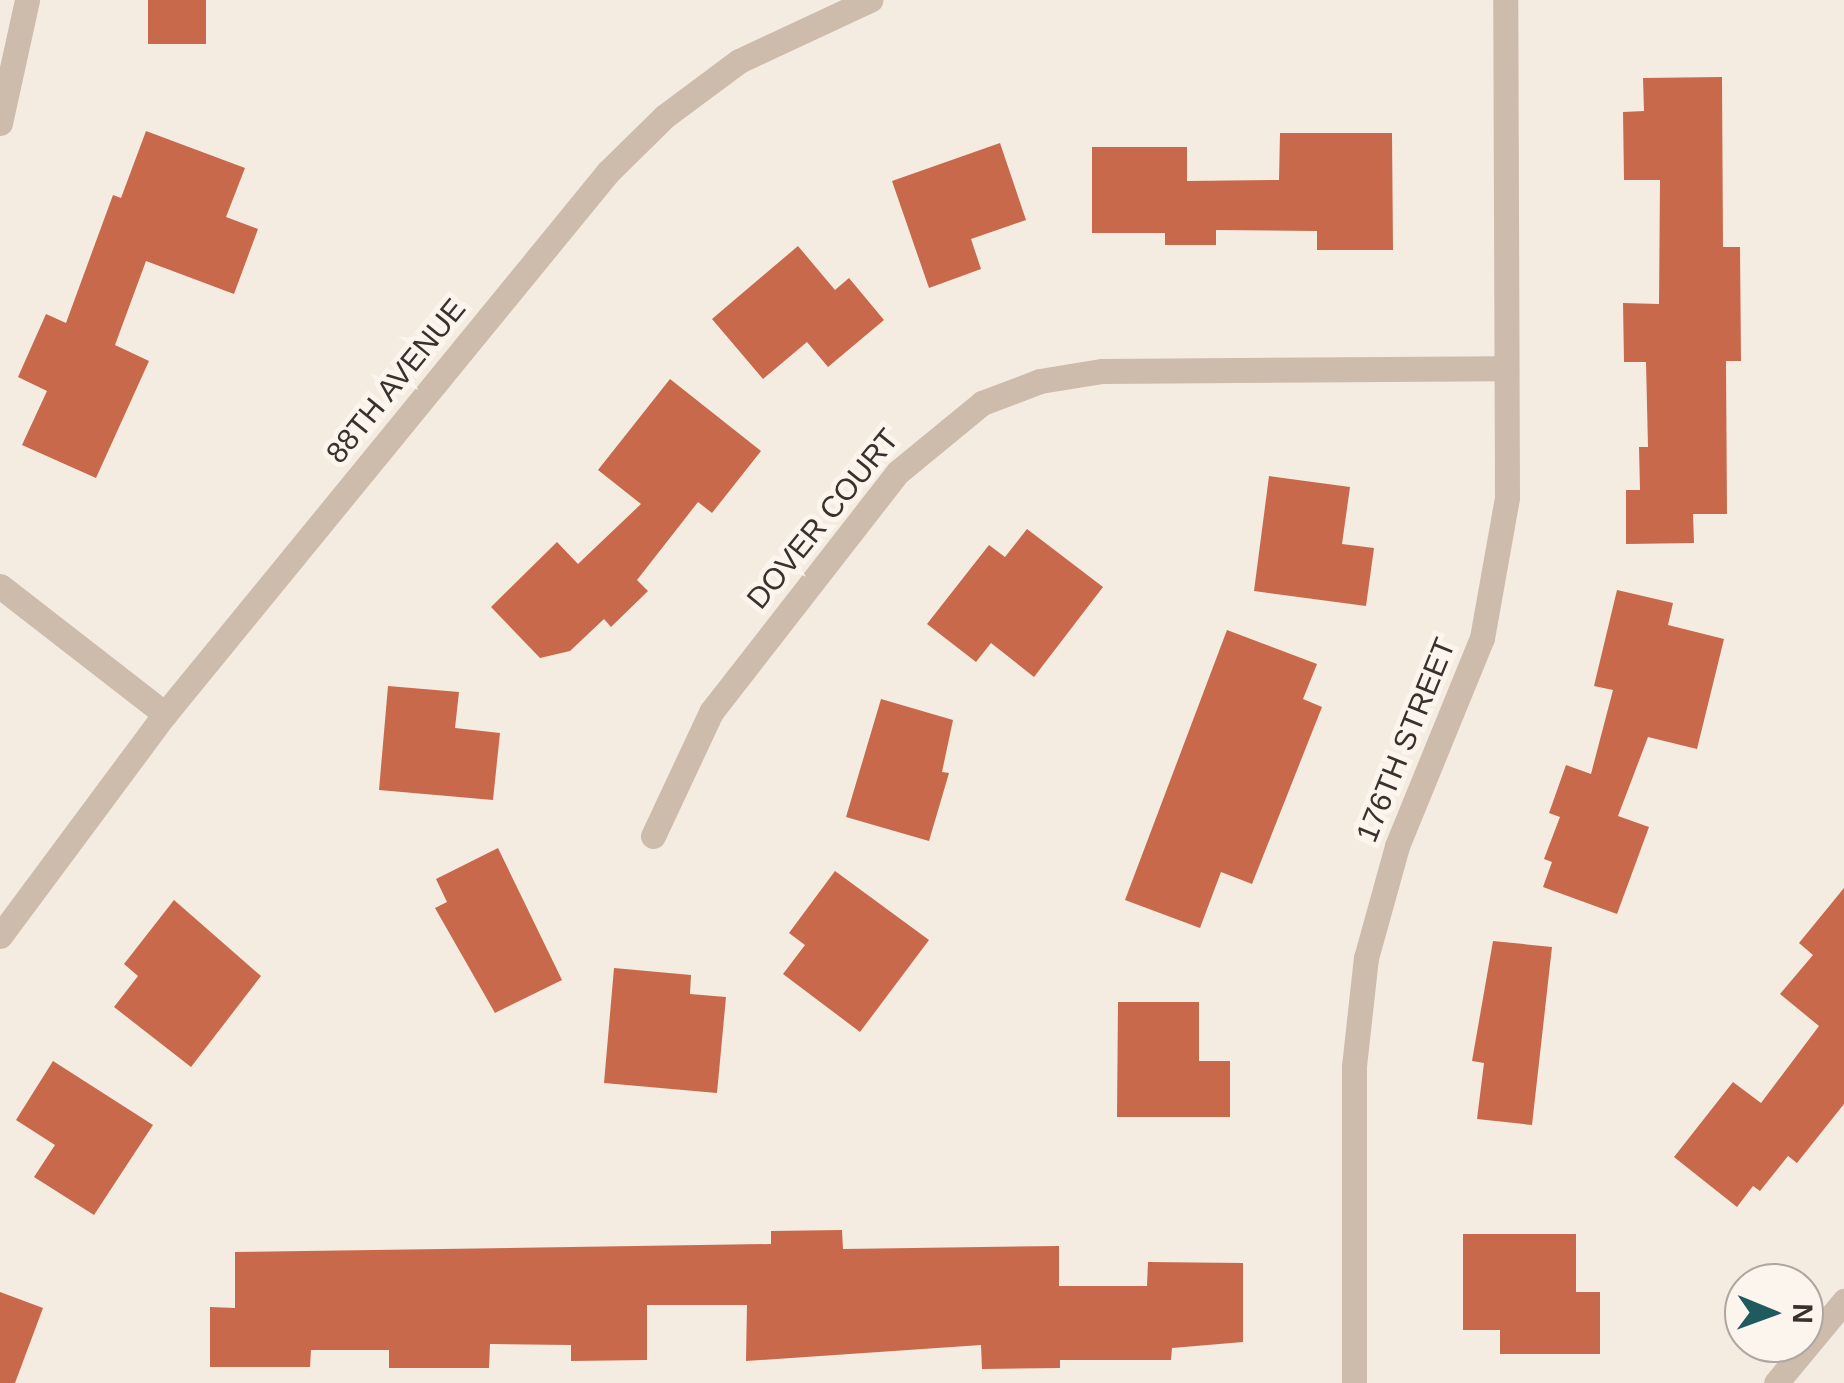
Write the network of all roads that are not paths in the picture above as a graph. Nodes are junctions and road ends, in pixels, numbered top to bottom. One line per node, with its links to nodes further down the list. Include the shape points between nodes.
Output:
1 (27, 0): 4 (street)
2 (870, 0): 7 (street, 88TH AVENUE, via 739,61 665,116 608,172)
3 (1505, 0): 5 (street, 176TH STREET)
4 (0, 123)
5 (1502, 368): 8 (street, DOVER COURT, via 1102,371 1040,382 982,404 898,472 711,712); 11 (street, 176TH STREET, via 1507,497 1499,566 1461,700 1380,896 1360,1003)
6 (0, 586): 7 (street)
7 (164, 714): 9 (street, 88TH AVENUE)
8 (654, 836)
9 (0, 936)
10 (1844, 1300): 12 (street)
11 (1354, 1383)
12 (1776, 1383)

